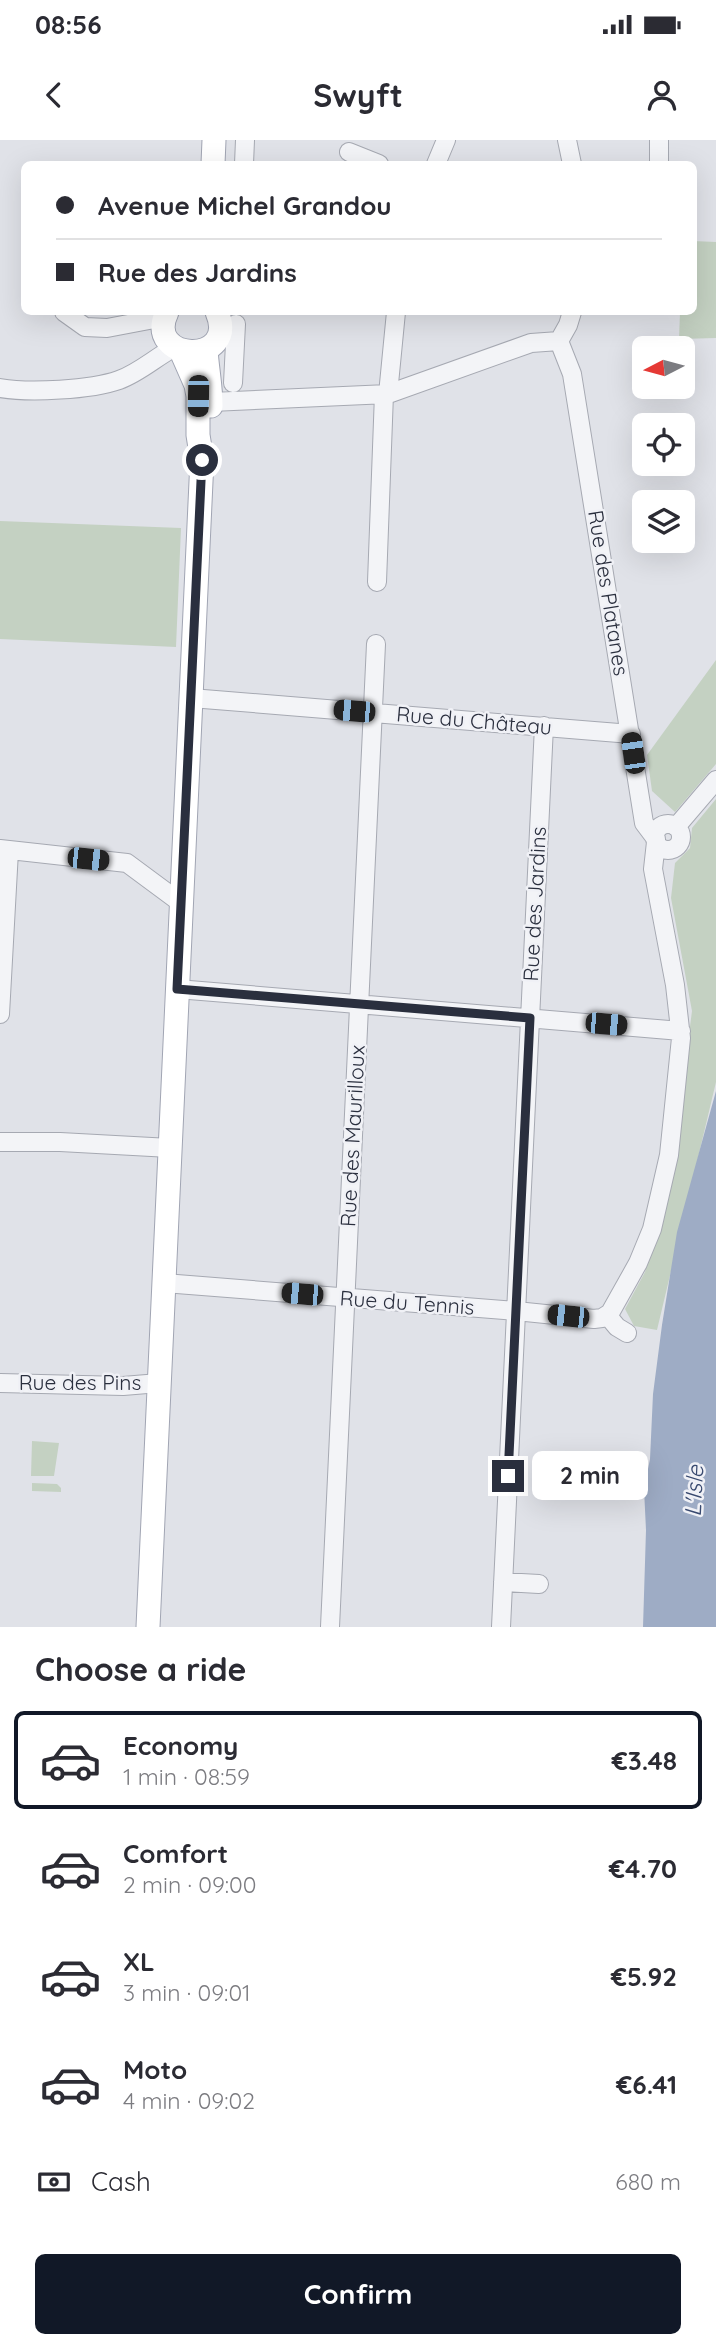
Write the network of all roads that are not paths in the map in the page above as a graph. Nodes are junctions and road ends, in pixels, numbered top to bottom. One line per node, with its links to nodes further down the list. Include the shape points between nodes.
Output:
1 (215, 140): 7 (main road)
2 (245, 140): 8 (street)
3 (446, 140): 10 (street)
4 (567, 140): 11 (street)
5 (659, 140): 12 (street)
6 (349, 152): 9 (street)
7 (213, 161)
8 (244, 161)
9 (372, 161)
10 (437, 161)
11 (571, 161)
12 (659, 161)
13 (68, 315): 17 (street, via 85,327)
14 (396, 315): 22 (street)
15 (571, 315): 18 (street)
16 (227, 318): 19 (main road); 21 (street)
17 (174, 338): 19 (main road, via 198,352); 20 (street, via 137,370 105,384); 21 (street); 23 (main road, via 198,396)
18 (559, 341): 22 (street, via 531,343); 29 (street, Rue des Platanes, via 572,374)
19 (206, 349): 21 (main road, via 206,363)
20 (0, 388)
21 (218, 389): 22 (street, via 237,401); 23 (main road)
22 (386, 394): 24 (street)
23 (202, 460): 26 (main road)
24 (377, 582)
25 (376, 644): 27 (street, Rue des Maurilloux)
26 (191, 698): 27 (street, Rue du Château); 33 (main road)
27 (373, 713): 28 (street, Rue du Château); 35 (street, Rue des Maurilloux)
28 (544, 726): 29 (street, Rue du Château); 37 (street, Rue des Jardins)
29 (631, 734): 31 (street, Rue des Platanes, via 643,811)
30 (716, 780): 31 (street)
31 (664, 837): 38 (street, via 653,869)
32 (5, 850): 33 (street, via 127,863); 36 (street)
33 (181, 903): 34 (main road)
34 (177, 989): 35 (street); 40 (main road)
35 (359, 1004): 37 (street); 42 (street, Rue des Maurilloux)
36 (0, 1014)
37 (530, 1018): 38 (street); 43 (street, Rue des Jardins)
38 (681, 1031): 44 (street, via 669,1155 652,1229)
39 (0, 1142): 40 (street)
40 (170, 1148): 41 (main road)
41 (164, 1283): 42 (street, Rue du Tennis); 46 (main road)
42 (345, 1298): 43 (street, Rue du Tennis); 51 (street, Rue des Maurilloux)
43 (516, 1311): 44 (street, Rue du Tennis, via 594,1319); 48 (street, Rue des Jardins)
44 (607, 1315): 45 (street)
45 (627, 1333)
46 (159, 1382): 47 (street, Rue des Pins, via 123,1386); 50 (main road)
47 (0, 1383)
48 (503, 1582): 49 (street); 52 (street, Rue des Jardins)
49 (539, 1584)
50 (148, 1627)
51 (330, 1627)
52 (501, 1627)

